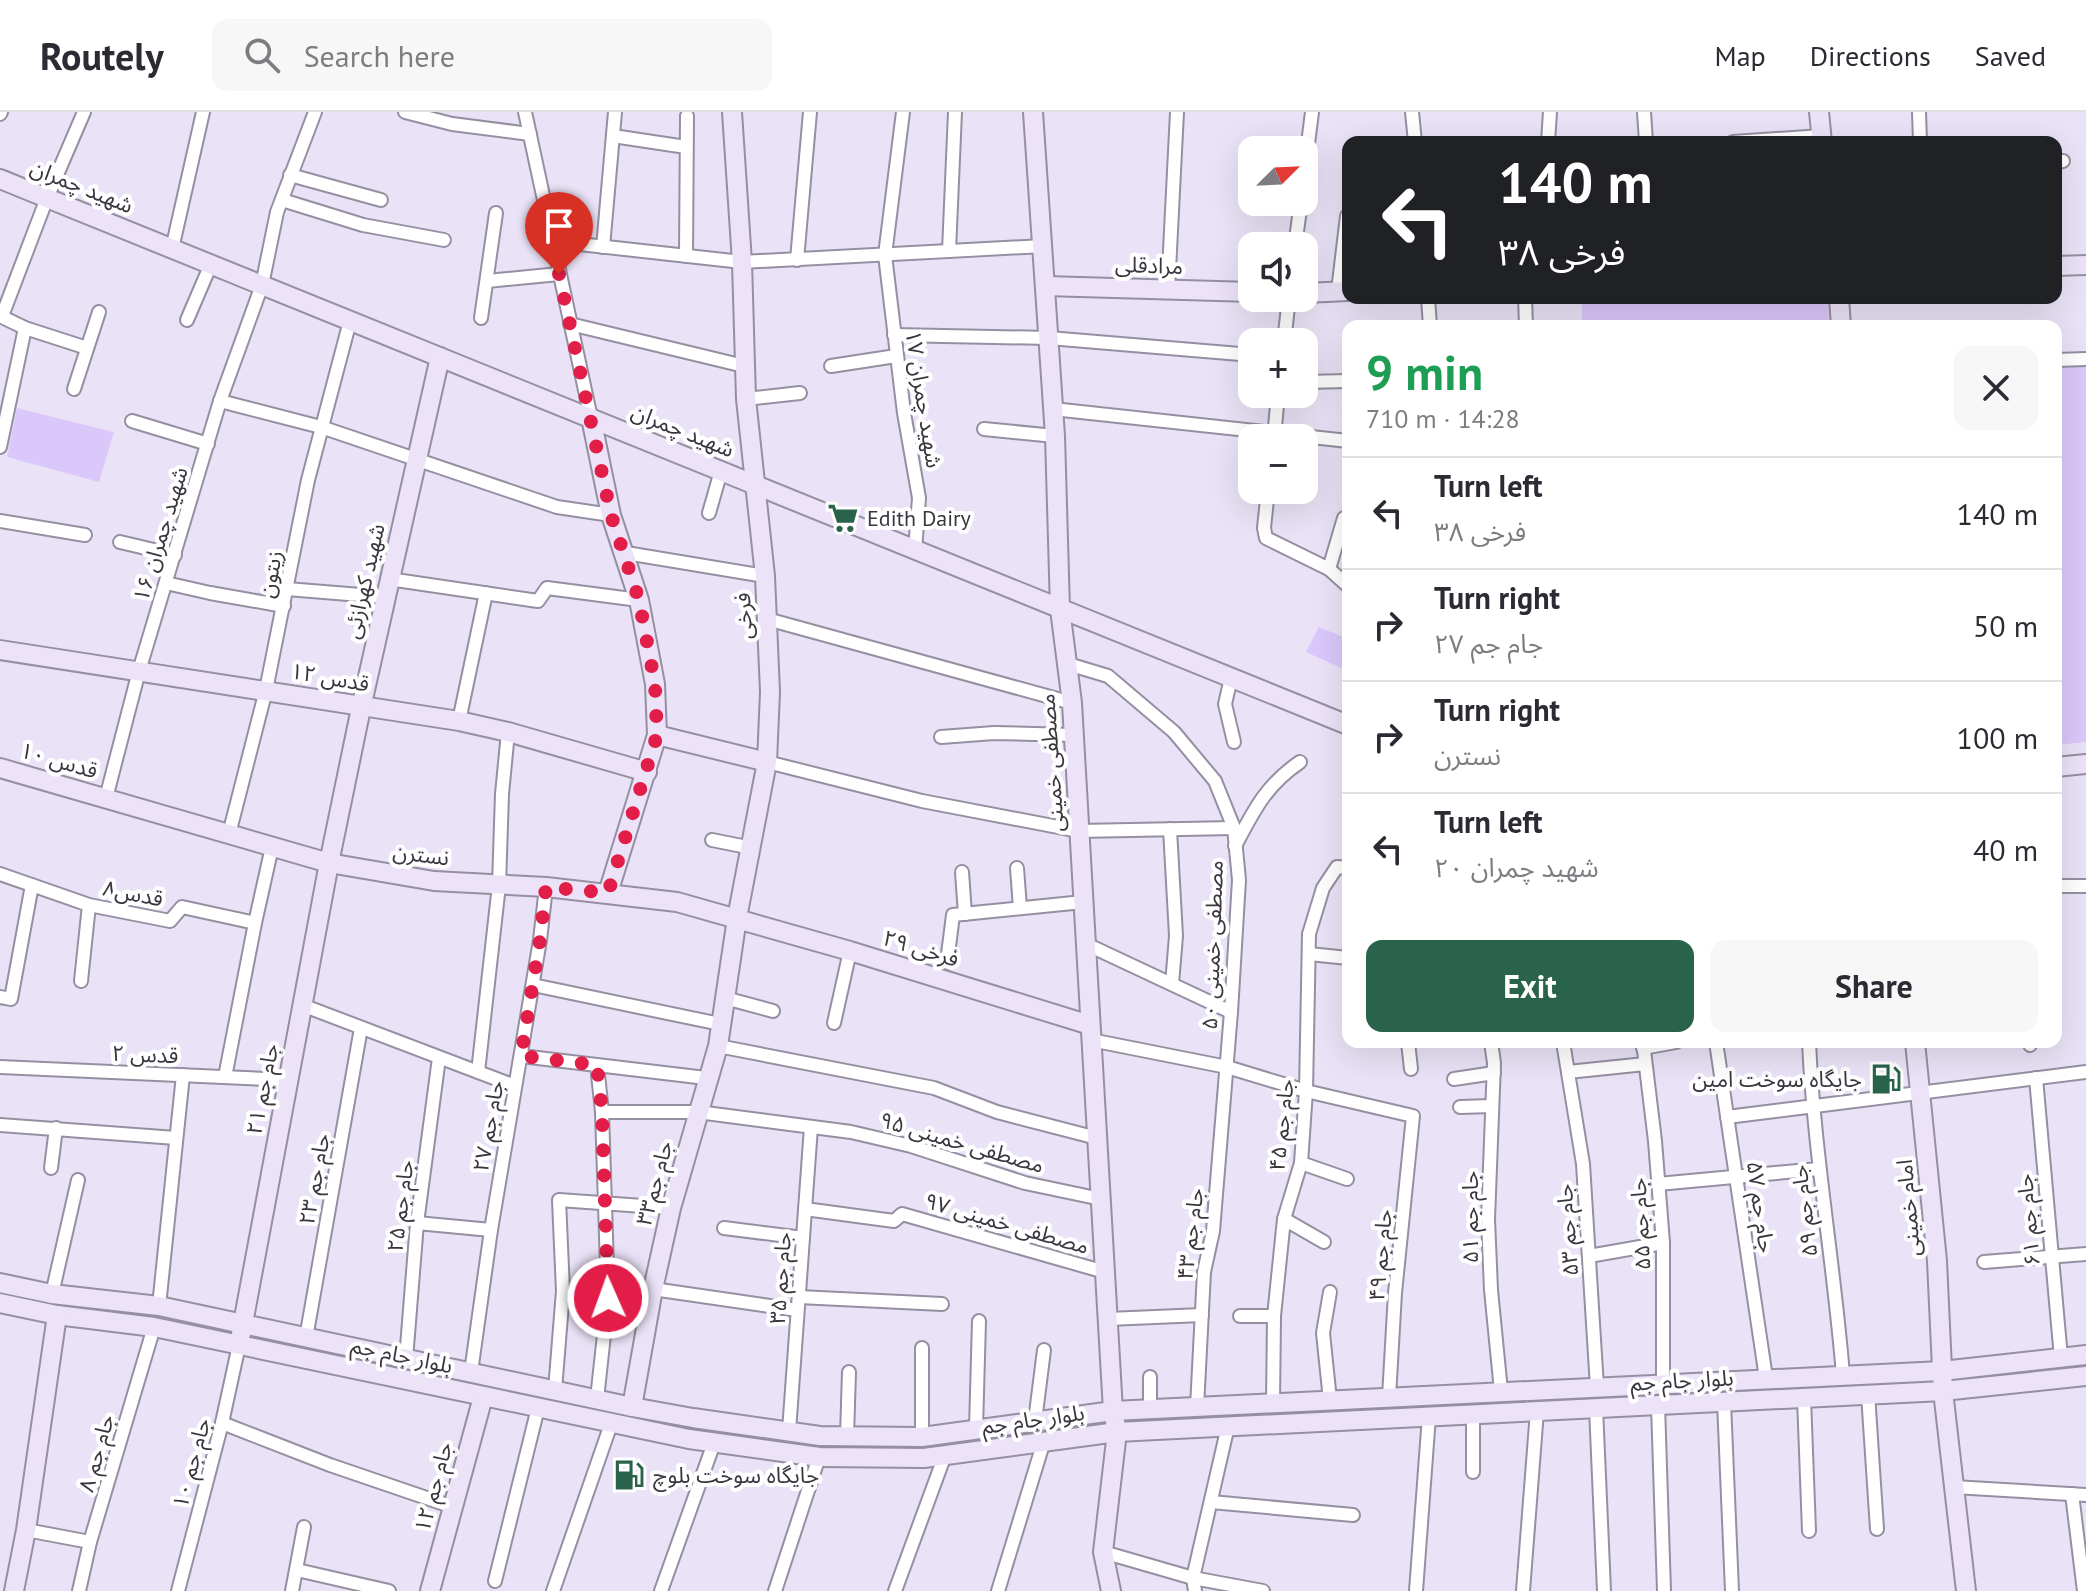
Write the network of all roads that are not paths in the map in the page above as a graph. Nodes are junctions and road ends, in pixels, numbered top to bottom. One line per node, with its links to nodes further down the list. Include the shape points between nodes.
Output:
1 (84, 112): 31 (street)
2 (203, 112): 39 (street)
3 (315, 112): 29 (street, شهید چمران ۱۶)
4 (405, 112): 20 (street)
5 (525, 112): 20 (street)
6 (615, 112): 21 (street)
7 (732, 112): 44 (street, فرخی)
8 (810, 112): 43 (street)
9 (903, 112): 41 (street, شهید چمران ۱۷)
10 (955, 112): 40 (street)
11 (1033, 112): 37 (street, مصطفی خمینی)
12 (1177, 112): 52 (street)
13 (1312, 112): 22 (street)
14 (1412, 112): 23 (street)
15 (1550, 112): 24 (street)
16 (1644, 112): 25 (street)
17 (1819, 112): 26 (street)
18 (1919, 112): 27 (street)
19 (687, 116): 28 (street)
20 (530, 134): 36 (street)
21 (613, 136): 28 (street); 38 (street)
22 (1309, 136)
23 (1414, 136)
24 (1548, 136)
25 (1646, 136)
26 (1822, 136)
27 (1920, 136)
28 (686, 147): 42 (street)
29 (290, 175): 32 (street, شهید چمران ۱۶); 33 (street)
30 (0, 179): 31 (street, شهید چمران)
31 (47, 198): 39 (street, شهید چمران); 57 (street)
32 (282, 200): 35 (street, via 363,225); 50 (street, شهید چمران ۱۶)
33 (381, 200)
34 (496, 213): 49 (street)
35 (444, 240)
36 (552, 241): 38 (street); 48 (street)
37 (1043, 246): 40 (street); 51 (street, مصطفی خمینی)
38 (603, 247): 42 (street)
39 (172, 249): 45 (street, شهید چمران)
40 (949, 251): 41 (street)
41 (885, 255): 43 (street); 63 (street, شهید چمران ۱۷)
42 (686, 256): 44 (street)
43 (797, 260): 44 (street)
44 (742, 262): 71 (street, فرخی)
45 (211, 264): 50 (street, شهید چمران); 59 (street)
46 (2086, 265): 47 (street)
47 (2062, 266)
48 (559, 274): 49 (street); 61 (street)
49 (487, 281): 58 (street)
50 (262, 285): 60 (street, شهید چمران); 78 (street, شهید چمران ۱۶)
51 (1045, 286): 52 (street, مرادقلی); 64 (street, مصطفی خمینی)
52 (1168, 290): 54 (street, مرادقلی)
53 (1342, 291): 55 (street)
54 (1238, 292)
55 (1318, 292)
56 (99, 312): 65 (street)
57 (1, 316): 62 (street)
58 (481, 318)
59 (187, 320)
60 (350, 321): 68 (street, شهید چمران); 82 (street, زیتون)
61 (570, 324): 71 (street); 80 (street)
62 (25, 328): 65 (street); 89 (street)
63 (894, 335): 64 (street); 67 (street, شهید چمران ۱۷)
64 (1049, 338): 66 (street); 79 (street, مصطفی خمینی)
65 (87, 348): 75 (street)
66 (1238, 354)
67 (896, 356): 72 (street); 100 (street, شهید چمران ۱۷, via 919,498)
68 (440, 357): 80 (street, شهید چمران); 90 (street, شهید کهرازئی)
69 (2086, 359): 70 (street)
70 (2062, 360)
71 (744, 366): 77 (street, فرخی)
72 (831, 366)
73 (1342, 381): 74 (street)
74 (1318, 382)
75 (74, 389)
76 (800, 393): 77 (street)
77 (746, 399): 92 (street, فرخی)
78 (220, 401): 82 (street); 88 (street, شهید چمران ۱۶)
79 (1053, 409): 84 (street); 85 (street, مصطفی خمینی)
80 (591, 418): 91 (street, شهید چمران); 95 (street)
81 (132, 421): 88 (street)
82 (321, 427): 90 (street); 108 (street, زیتون)
83 (984, 429): 85 (street)
84 (1238, 431)
85 (1055, 436): 112 (street, مصطفی خمینی)
86 (1318, 439): 87 (street)
87 (1342, 441)
88 (208, 444): 102 (street, شهید چمران ۱۶)
89 (0, 447)
90 (417, 459): 95 (street, via 557,507); 107 (street, شهید کهرازئی)
91 (721, 471): 92 (street, شهید چمران); 94 (street)
92 (755, 485): 100 (street, شهید چمران); 104 (street, فرخی)
93 (1266, 504): 103 (street, via 1266,538)
94 (709, 513)
95 (611, 515): 101 (street)
96 (0, 521): 98 (street)
97 (1342, 525): 103 (street)
98 (85, 535)
99 (120, 542): 102 (street)
100 (915, 550): 112 (street, شهید چمران)
101 (626, 553): 104 (street); 110 (street)
102 (175, 555): 106 (street, شهید چمران ۱۶)
103 (1329, 569): 105 (street)
104 (765, 576): 113 (street, فرخی)
105 (1342, 581)
106 (166, 583): 111 (street); 116 (street, شهید چمران ۱۶)
107 (387, 588): 108 (street); 109 (street); 120 (street, شهید کهرازئی)
108 (287, 589): 111 (street, زیتون)
109 (486, 593): 110 (street, via 538,601 547,588); 121 (street)
110 (639, 600): 124 (street, via 655,684)
111 (284, 606): 118 (street, زیتون)
112 (1060, 609): 115 (street, مصطفی خمینی); 117 (street, شهید چمران)
113 (767, 619): 119 (street); 128 (street, فرخی)
114 (0, 650): 116 (street, قدس ۱۲)
115 (1068, 664): 119 (street, مصطفی خمینی); 135 (street, مصطفی خمینی ۵۰, via 1108,676 1174,732 1215,781)
116 (139, 671): 118 (street, قدس ۱۲); 134 (street, شهید چمران ۱۶)
117 (1231, 678): 122 (street, شهید چمران); 127 (street, via 1225,704)
118 (266, 690): 120 (street, قدس ۱۲); 138 (street, زیتون)
119 (1072, 703): 125 (street, مصطفی خمینی)
120 (361, 708): 121 (street, قدس ۱۲); 143 (street, شهید کهرازئی)
121 (459, 721): 123 (street, قدس ۱۲)
122 (1342, 723)
123 (508, 732): 133 (street, قدس ۱۲); 149 (street)
124 (657, 735): 128 (street); 133 (street)
125 (1073, 735): 126 (street); 137 (street, مصطفی خمینی)
126 (941, 737)
127 (1234, 742)
128 (767, 762): 137 (street, via 922,801); 142 (street, فرخی)
129 (1300, 762): 140 (street, via 1279,776)
130 (2086, 764): 131 (street)
131 (2062, 766)
132 (0, 768): 134 (street, قدس ۱۰)
133 (647, 772): 153 (street)
134 (106, 798): 138 (street, نسترن)
135 (1234, 828): 136 (street); 140 (street, مصطفی خمینی ۵۰)
136 (1170, 829): 137 (street); 166 (street, via 1176,936)
137 (1079, 831): 154 (street, مصطفی خمینی)
138 (229, 834): 141 (street, نسترن)
139 (712, 840): 142 (street)
140 (1235, 846): 172 (street, مصطفی خمینی ۵۰, via 1239,880)
141 (272, 847): 143 (street, نسترن); 159 (street)
142 (752, 848): 158 (street, فرخی)
143 (329, 863): 149 (street, نسترن, via 434,881); 170 (street, جام جم ۲۱)
144 (1342, 867): 162 (street, جام جم ۴۵, via 1323,888 1309,934)
145 (1017, 868): 156 (street)
146 (962, 872): 157 (street)
147 (0, 874): 148 (street, قدس۸)
148 (32, 885): 155 (street, قدس۸); 168 (street, via 11,999)
149 (499, 885): 152 (street, نسترن); 192 (street)
150 (2062, 886): 151 (street)
151 (2086, 886)
152 (546, 887): 153 (street, نسترن); 167 (street, جام جم ۲۷)
153 (608, 893): 158 (street, نسترن, via 677,902)
154 (1083, 902): 156 (street); 160 (street, مصطفی خمینی)
155 (89, 905): 159 (street, قدس۸, via 170,921 182,907); 165 (street)
156 (1020, 908): 157 (street)
157 (965, 914): 164 (street, via 953,915)
158 (737, 918): 161 (street, فرخی ۲۹); 169 (street, فرخی)
159 (255, 923): 197 (street)
160 (1086, 944): 166 (street); 176 (street, مصطفی خمینی)
161 (850, 951): 173 (street); 176 (street, فرخی ۲۹)
162 (1309, 954): 163 (street); 203 (street, جام جم ۴۵)
163 (1342, 957)
164 (947, 962)
165 (81, 981)
166 (1172, 984): 172 (street)
167 (533, 985): 174 (street); 185 (street, جام جم ۲۷)
168 (0, 997)
169 (725, 998): 171 (street); 174 (street, فرخی)
170 (302, 1005): 175 (street); 201 (street, جام جم ۲۱)
171 (773, 1011)
172 (1231, 1012): 190 (street, مصطفی خمینی ۵۰)
173 (834, 1023)
174 (720, 1024): 177 (street, فرخی)
175 (361, 1028): 186 (street); 255 (street, جام جم ۲۳)
176 (1091, 1032): 190 (street); 215 (street, مصطفی خمینی)
177 (718, 1046): 198 (street, فرخی); 215 (street, via 934,1088 997,1112)
178 (1409, 1048): 191 (street)
179 (1492, 1048): 195 (street, جام جم ۵۱)
180 (1564, 1048): 193 (street, جام جم ۵۳)
181 (1643, 1048): 187 (street, جام جم ۵۵)
182 (1717, 1048): 210 (street, جام جم ۵۷)
183 (1809, 1048): 206 (street, جام جم ۵۹)
184 (1916, 1048): 204 (street, امام خمینی)
185 (521, 1056): 188 (street); 202 (street, جام جم ۲۷)
186 (439, 1058): 192 (street); 228 (street, جام جم ۲۵)
187 (1645, 1064): 193 (street); 222 (street, جام جم ۵۵)
188 (597, 1065): 198 (street); 208 (street)
189 (0, 1067): 196 (street, قدس ۲)
190 (1227, 1067): 203 (street); 248 (street, جام جم ۴۳)
191 (1411, 1069)
192 (478, 1072): 202 (street)
193 (1568, 1072): 235 (street, جام جم ۵۳, via 1583,1164)
194 (2086, 1072): 199 (street)
195 (1494, 1073): 200 (street); 205 (street, جام جم ۵۱)
196 (183, 1075): 197 (street, قدس ۲); 214 (street)
197 (225, 1077): 201 (street, قدس ۲)
198 (706, 1078): 209 (street, فرخی)
199 (2036, 1078): 204 (street); 236 (street, جام جم ۶۱)
200 (1454, 1079)
201 (288, 1080): 253 (street, جام جم ۲۱)
202 (515, 1086): 230 (street, جام جم ۲۷)
203 (1306, 1091): 216 (street, جام جم ۴۵); 276 (street, جام جم ۴۹, via 1413,1116)
204 (1921, 1093): 206 (street); 262 (street, امام خمینی)
205 (1492, 1106): 207 (street); 272 (street, جام جم ۵۱, via 1488,1219)
206 (1812, 1106): 210 (street); 218 (street, جام جم ۵۹)
207 (1460, 1107)
208 (602, 1112): 209 (street, مصطفی خمینی ۹۵); 224 (street)
209 (698, 1112): 212 (street, مصطفی خمینی ۹۵); 225 (street, جام جم۳۳)
210 (1727, 1117): 219 (street, جام جم ۵۷)
211 (0, 1125): 213 (street)
212 (811, 1127): 223 (street, مصطفی خمینی ۹۵, via 911,1146 1025,1183); 226 (street, جام جم ۳۵)
213 (56, 1128): 214 (street); 217 (street)
214 (176, 1138): 246 (street)
215 (1097, 1138): 223 (street, مصطفی خمینی)
216 (1301, 1163): 220 (street); 227 (street, جام جم ۴۵)
217 (51, 1168)
218 (1819, 1169): 219 (street); 265 (street, جام جم ۵۹)
219 (1736, 1177): 222 (street); 268 (street, جام جم ۵۷)
220 (1347, 1179)
221 (78, 1180): 242 (street)
222 (1658, 1184): 233 (street, جام جم ۵۵)
223 (1101, 1199): 238 (street, مصطفی خمینی)
224 (605, 1203): 225 (street); 271 (street, via 559,1200 563,1291); 278 (street, via 608,1298)
225 (671, 1208): 240 (street, جام جم۳۳)
226 (805, 1209): 231 (street, جام جم ۳۵); 238 (street, مصطفی خمینی ۹۷, via 894,1221 902,1214)
227 (1284, 1219): 232 (street); 250 (street, جام جم ۴۵)
228 (417, 1223): 230 (street); 261 (street, جام جم ۲۵)
229 (724, 1228): 231 (street)
230 (491, 1230): 263 (street, جام جم ۲۷)
231 (803, 1238): 244 (street, جام جم ۳۵)
232 (1324, 1242)
233 (1663, 1243): 235 (street); 269 (street, جام جم ۵۵)
234 (2086, 1254): 236 (street)
235 (1589, 1256): 270 (street, جام جم ۵۳)
236 (2051, 1257): 237 (street); 260 (street, جام جم ۶۱)
237 (1984, 1262)
238 (1105, 1272): 251 (street, مصطفی خمینی)
239 (0, 1283): 242 (street, بلوار جام جم)
240 (653, 1289): 244 (street); 283 (street, جام جم۳۳)
241 (1330, 1292): 279 (street, via 1323,1333)
242 (52, 1294): 246 (street, بلوار جام جم)
243 (0, 1303): 247 (street, بلوار جام جم)
244 (798, 1304): 245 (street); 297 (street, جام جم ۳۵)
245 (942, 1304)
246 (159, 1306): 253 (street, بلوار جام جم)
247 (57, 1315): 254 (street, بلوار جام جم); 315 (street)
248 (1202, 1315): 251 (street); 284 (street, جام جم ۴۳)
249 (1240, 1316): 250 (street)
250 (1274, 1316): 281 (street, جام جم ۴۵)
251 (1108, 1319): 288 (street, مصطفی خمینی)
252 (979, 1321): 296 (street)
253 (243, 1324): 255 (street, بلوار جام جم); 256 (street, جام جم ۲۱)
254 (154, 1327): 256 (street, بلوار جام جم); 317 (street, جام جم ۸)
255 (306, 1338): 261 (street, بلوار جام جم)
256 (239, 1345): 275 (street, بلوار جام جم); 293 (street, جام جم ۱۰)
257 (922, 1348): 301 (street)
258 (1044, 1350): 292 (street)
259 (2086, 1355): 260 (street, بلوار جام جم)
260 (2061, 1358): 262 (street, بلوار جام جم)
261 (406, 1359): 263 (street, بلوار جام جم)
262 (1942, 1371): 265 (street, بلوار جام جم); 273 (street, امام خمینی)
263 (471, 1372): 271 (street, بلوار جام جم)
264 (849, 1372): 300 (street)
265 (1843, 1375): 268 (street, بلوار جام جم)
266 (2086, 1376): 273 (street, بلوار جام جم)
267 (1150, 1377): 287 (street)
268 (1766, 1378): 269 (street, بلوار جام جم)
269 (1663, 1383): 270 (street, بلوار جام جم)
270 (1597, 1387): 272 (street, بلوار جام جم)
271 (555, 1390): 278 (street, بلوار جام جم)
272 (1501, 1391): 276 (street, بلوار جام جم)
273 (1943, 1391): 274 (street, بلوار جام جم); 307 (street)
274 (1868, 1394): 277 (street, بلوار جام جم); 314 (street)
275 (483, 1397): 285 (street, بلوار جام جم); 311 (street, جام جم ۱۲)
276 (1389, 1397): 279 (street, بلوار جام جم)
277 (1804, 1398): 280 (street, بلوار جام جم); 316 (street)
278 (597, 1399): 283 (street, بلوار جام جم)
279 (1330, 1400): 281 (street, بلوار جام جم)
280 (1724, 1402): 282 (street, بلوار جام جم); 339 (street)
281 (1273, 1403): 284 (street, بلوار جام جم)
282 (1658, 1405): 286 (street, بلوار جام جم); 338 (street)
283 (632, 1407): 297 (street, بلوار جام جم)
284 (1197, 1407): 287 (street, بلوار جام جم)
285 (538, 1408): 294 (street, بلوار جام جم); 320 (street)
286 (1596, 1408): 289 (street, بلوار جام جم); 337 (street)
287 (1150, 1409): 288 (street, بلوار جام جم)
288 (1113, 1411): 292 (street, بلوار جام جم); 298 (street, مصطفی خمینی)
289 (1537, 1411): 290 (street, بلوار جام جم); 336 (street)
290 (1473, 1414): 291 (street, بلوار جام جم); 306 (street)
291 (1429, 1416): 295 (street, بلوار جام جم); 335 (street)
292 (1035, 1421): 296 (street, بلوار جام جم)
293 (222, 1423): 311 (street); 324 (street, جام جم ۱۰)
294 (611, 1424): 303 (street, بلوار جام جم); 328 (street)
295 (1228, 1426): 298 (street, بلوار جام جم); 310 (street)
296 (976, 1429): 301 (street, بلوار جام جم)
297 (789, 1431): 299 (street, بلوار جام جم)
298 (1117, 1432): 302 (street, بلوار جام جم); 318 (street)
299 (820, 1436): 300 (street, بلوار جام جم); 305 (street)
300 (847, 1436): 301 (street, بلوار جام جم)
301 (922, 1437)
302 (1044, 1441): 304 (street, بلوار جام جم); 332 (street)
303 (714, 1443): 305 (street, بلوار جام جم); 329 (street)
304 (945, 1455): 305 (street, بلوار جام جم); 331 (street)
305 (819, 1457): 330 (street)
306 (1473, 1472)
307 (1954, 1487): 308 (street); 340 (street)
308 (2072, 1494): 309 (street); 341 (street)
309 (2086, 1495)
310 (1211, 1502): 312 (street); 321 (street)
311 (453, 1507): 327 (street, جام جم ۱۲)
312 (1353, 1515)
313 (304, 1527): 319 (street)
314 (1877, 1529)
315 (26, 1530): 317 (street); 322 (street)
316 (1809, 1531)
317 (90, 1542): 323 (street, جام جم ۸)
318 (1103, 1552): 321 (street); 333 (street)
319 (297, 1570): 325 (street); 326 (street)
320 (495, 1581)
321 (1194, 1584): 334 (street)
322 (14, 1591)
323 (79, 1591)
324 (179, 1591)
325 (292, 1591)
326 (389, 1591)
327 (430, 1591)
328 (553, 1591)
329 (661, 1591)
330 (775, 1591)
331 (895, 1591)
332 (998, 1591)
333 (1111, 1591)
334 (1263, 1591)
335 (1416, 1591)
336 (1523, 1591)
337 (1604, 1591)
338 (1664, 1591)
339 (1732, 1591)
340 (1966, 1591)
341 (2084, 1591)

